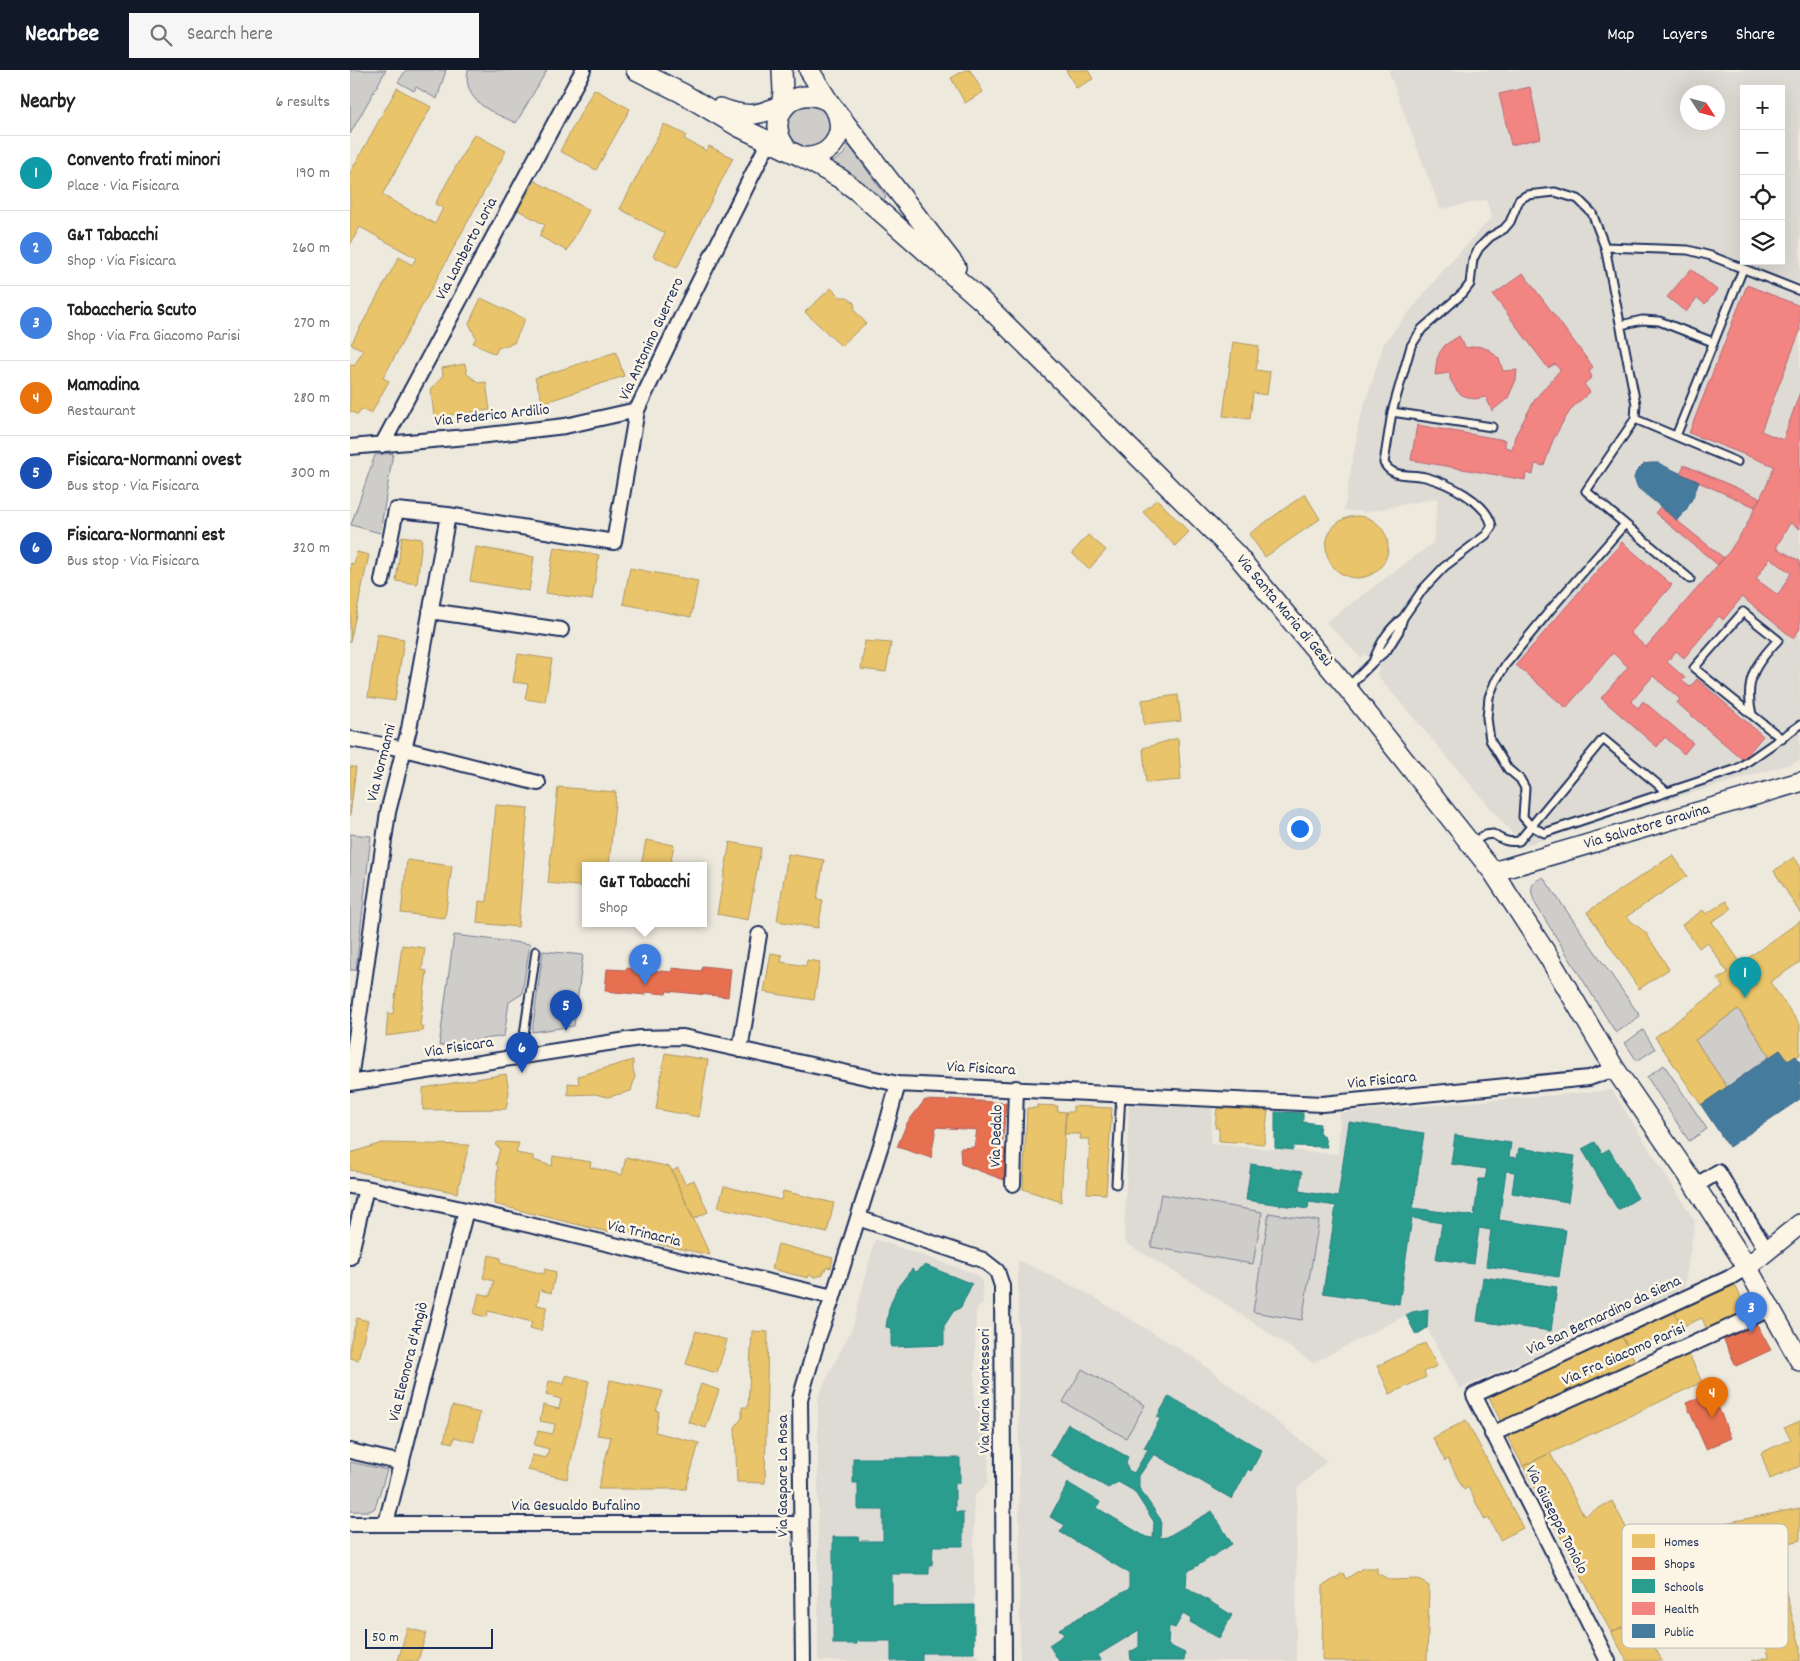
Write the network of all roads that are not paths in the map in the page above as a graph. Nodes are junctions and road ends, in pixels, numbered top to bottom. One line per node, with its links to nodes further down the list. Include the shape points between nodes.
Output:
1 (583, 70): 21 (street, Via Lamberto Loria)
2 (636, 70): 5 (main road)
3 (782, 70): 6 (main road)
4 (809, 70): 7 (main road)
5 (682, 93): 6 (main road, via 748,116); 8 (main road)
6 (784, 106): 7 (main road, via 805,95 822,98); 9 (main road, via 779,133 781,140)
7 (833, 107): 9 (main road, via 840,119 839,133 833,146 822,154 809,157); 13 (main road)
8 (769, 141): 9 (main road); 16 (street, Via Antonino Guerrero)
9 (796, 154): 13 (main road, via 857,191)
10 (1605, 248): 11 (lane, via 1688,250); 14 (lane); 17 (lane, via 1592,213 1578,199 1555,192 1527,195 1519,200 1504,230 1479,248 1473,259 1470,284 1422,328 1411,346)
11 (1743, 269): 12 (lane); 15 (lane)
12 (1800, 291)
13 (981, 300): 30 (main road, Via Santa Maria di Gesù, via 1236,554)
14 (1620, 325): 15 (lane, via 1642,320 1659,321); 18 (lane, via 1636,404)
15 (1713, 342): 20 (lane)
16 (637, 410): 21 (street, Via Federico Ardilio, via 565,426); 24 (street, Via Antonino Guerrero, via 614,542)
17 (1392, 412): 19 (lane); 30 (lane, via 1384,463 1388,470 1444,483 1478,504 1490,516 1492,526 1486,535 1444,567 1423,589 1403,618 1392,644)
18 (1635, 419): 20 (lane); 25 (lane, via 1586,491)
19 (1492, 427)
20 (1676, 436): 23 (lane)
21 (382, 445): 22 (street, Via Federico Ardilio)
22 (350, 447)
23 (1737, 462)
24 (448, 515): 27 (street, Via Antonino Guerrero, via 396,510); 28 (street, Via Normanni)
25 (1625, 524): 26 (lane); 40 (lane, via 1506,664 1490,697 1487,718 1490,740 1508,769 1525,788 1523,817)
26 (1690, 579)
27 (382, 581)
28 (430, 611): 29 (street); 36 (street, Via Normanni)
29 (562, 630)
30 (1347, 688): 41 (main road, Via Santa Maria di Gesù)
31 (1752, 715): 31 (lane, via 1748,692 1752,674 1778,640 1742,612 1694,668); 34 (lane)
32 (1800, 720): 34 (lane)
33 (1800, 725): 34 (lane)
34 (1782, 739): 39 (lane, via 1737,769)
35 (350, 740): 36 (street)
36 (404, 748): 38 (street); 49 (street, Via Normanni, via 388,812)
37 (1800, 782): 42 (main road, Via Salvatore Gravina)
38 (538, 783)
39 (1667, 792): 40 (lane, via 1544,832); 40 (lane, via 1603,739)
40 (1531, 826): 41 (lane, via 1519,841 1502,840 1493,834)
41 (1471, 842): 42 (main road, Via Santa Maria di Gesù)
42 (1493, 872): 45 (main road, Via Santa Maria di Gesù)
43 (759, 935): 46 (street)
44 (536, 951): 47 (lane)
45 (1548, 956): 48 (main road); 53 (main road, via 1604,1028 1648,1098)
46 (740, 1050): 47 (street, Via Fisicara, via 683,1037 640,1038); 50 (street, Via Fisicara)
47 (521, 1056): 49 (street, Via Fisicara)
48 (1615, 1069): 52 (street, Via Fisicara, via 1589,1078 1322,1104); 53 (main road)
49 (350, 1082)
50 (898, 1084): 51 (street, Via Fisicara); 59 (street)
51 (1016, 1088): 52 (street, Via Fisicara); 54 (street, Via Dedalo)
52 (1121, 1094): 55 (lane)
53 (1692, 1180): 61 (street, via 1718,1172); 63 (main road)
54 (1013, 1184)
55 (1116, 1184)
56 (350, 1186): 57 (street, Via Trinacria)
57 (366, 1188): 58 (street, Via Trinacria); 62 (street)
58 (466, 1210): 64 (street, Via Trinacria); 70 (street, Via Eleonora d'Angiò)
59 (858, 1218): 64 (street); 75 (street, Via Maria Montessori, via 983,1260 997,1271 1002,1286)
60 (1800, 1224): 61 (main road)
61 (1767, 1251): 63 (main road)
62 (350, 1257)
63 (1747, 1266): 65 (main road); 67 (street, Via San Bernardino da Siena, via 1729,1278)
64 (833, 1297): 73 (street, Via Gaspare La Rosa, via 800,1398)
65 (1770, 1309): 66 (main road); 68 (street, Via Fra Giacomo Parisi)
66 (1800, 1361)
67 (1474, 1395): 68 (street, Via Giuseppe Toniolo)
68 (1492, 1434): 76 (street, Via Giuseppe Toniolo)
69 (350, 1451): 70 (street)
70 (402, 1463): 71 (street, Via Eleonora d'Angiò)
71 (386, 1523): 72 (street, Via Gesualdo Bufalino); 73 (street, Via Gesualdo Bufalino)
72 (350, 1524)
73 (801, 1524): 74 (street, Via Gaspare La Rosa)
74 (803, 1661)
75 (1004, 1661)
76 (1608, 1661)

